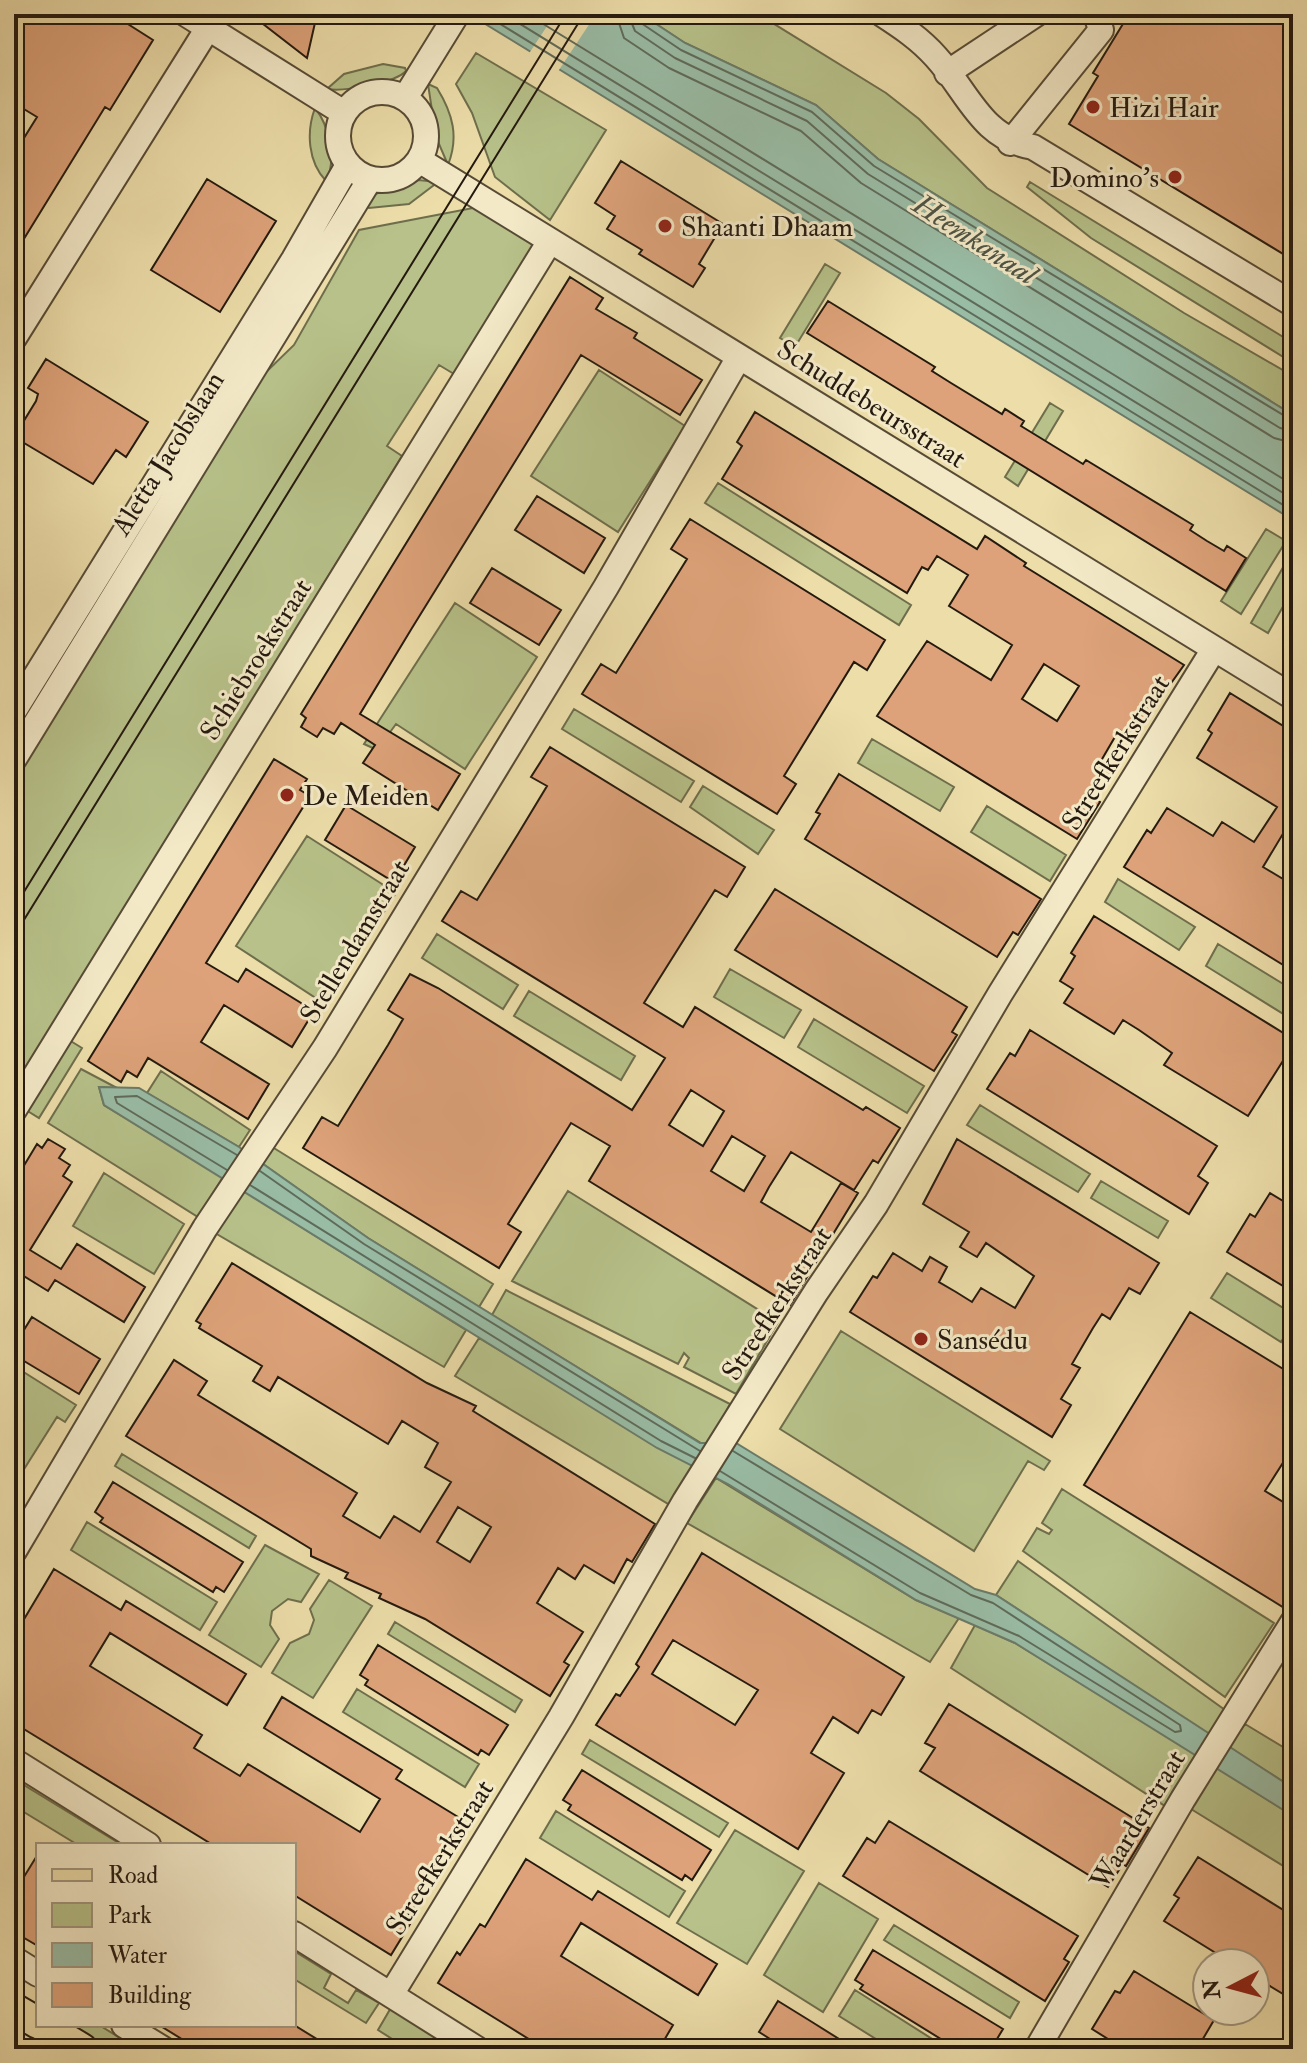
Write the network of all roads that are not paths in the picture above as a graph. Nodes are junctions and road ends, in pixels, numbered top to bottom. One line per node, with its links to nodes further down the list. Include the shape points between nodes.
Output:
1 (186, 14): 6 (street)
2 (457, 14): 8 (street)
3 (882, 14): 7 (street, via 913,34)
4 (1036, 14): 7 (street)
5 (1096, 14): 10 (street, via 1101,30)
6 (208, 28): 9 (street); 16 (street)
7 (947, 73): 10 (street, via 983,120)
8 (405, 98): 9 (street, via 372,93); 11 (street, via 423,121 426,141)
9 (344, 113): 12 (street, via 338,139)
10 (1010, 143): 15 (street, via 1033,147)
11 (419, 160): 13 (street, via 393,179); 14 (street, Schuddebeursstraat)
12 (348, 165): 13 (street); 20 (street, Aletta Jacobslaan)
13 (370, 179): 21 (street, Aletta Jacobslaan)
14 (550, 241): 17 (street, Schuddebeursstraat); 22 (street, Schiebroekstraat)
15 (1293, 304)
16 (14, 338)
17 (739, 357): 18 (street, Schuddebeursstraat); 23 (street, Stellendamstraat, via 387,948 209,1221)
18 (1214, 649): 19 (street, Schuddebeursstraat); 30 (street, Streefkerkstraat, via 876,1204 685,1501)
19 (1293, 697)
20 (14, 711)
21 (14, 759)
22 (14, 1110)
23 (14, 1551)
24 (1293, 1622): 38 (street, Waarderstraat)
25 (14, 1761): 26 (street)
26 (145, 1843)
27 (296, 1935): 30 (street)
28 (14, 1959): 29 (street)
29 (36, 1973)
30 (392, 1993): 37 (street)
31 (14, 2009): 32 (main road)
32 (36, 2022)
33 (45, 2027): 35 (main road)
34 (127, 2027): 36 (street)
35 (82, 2049)
36 (163, 2049)
37 (477, 2049)
38 (1037, 2049)

